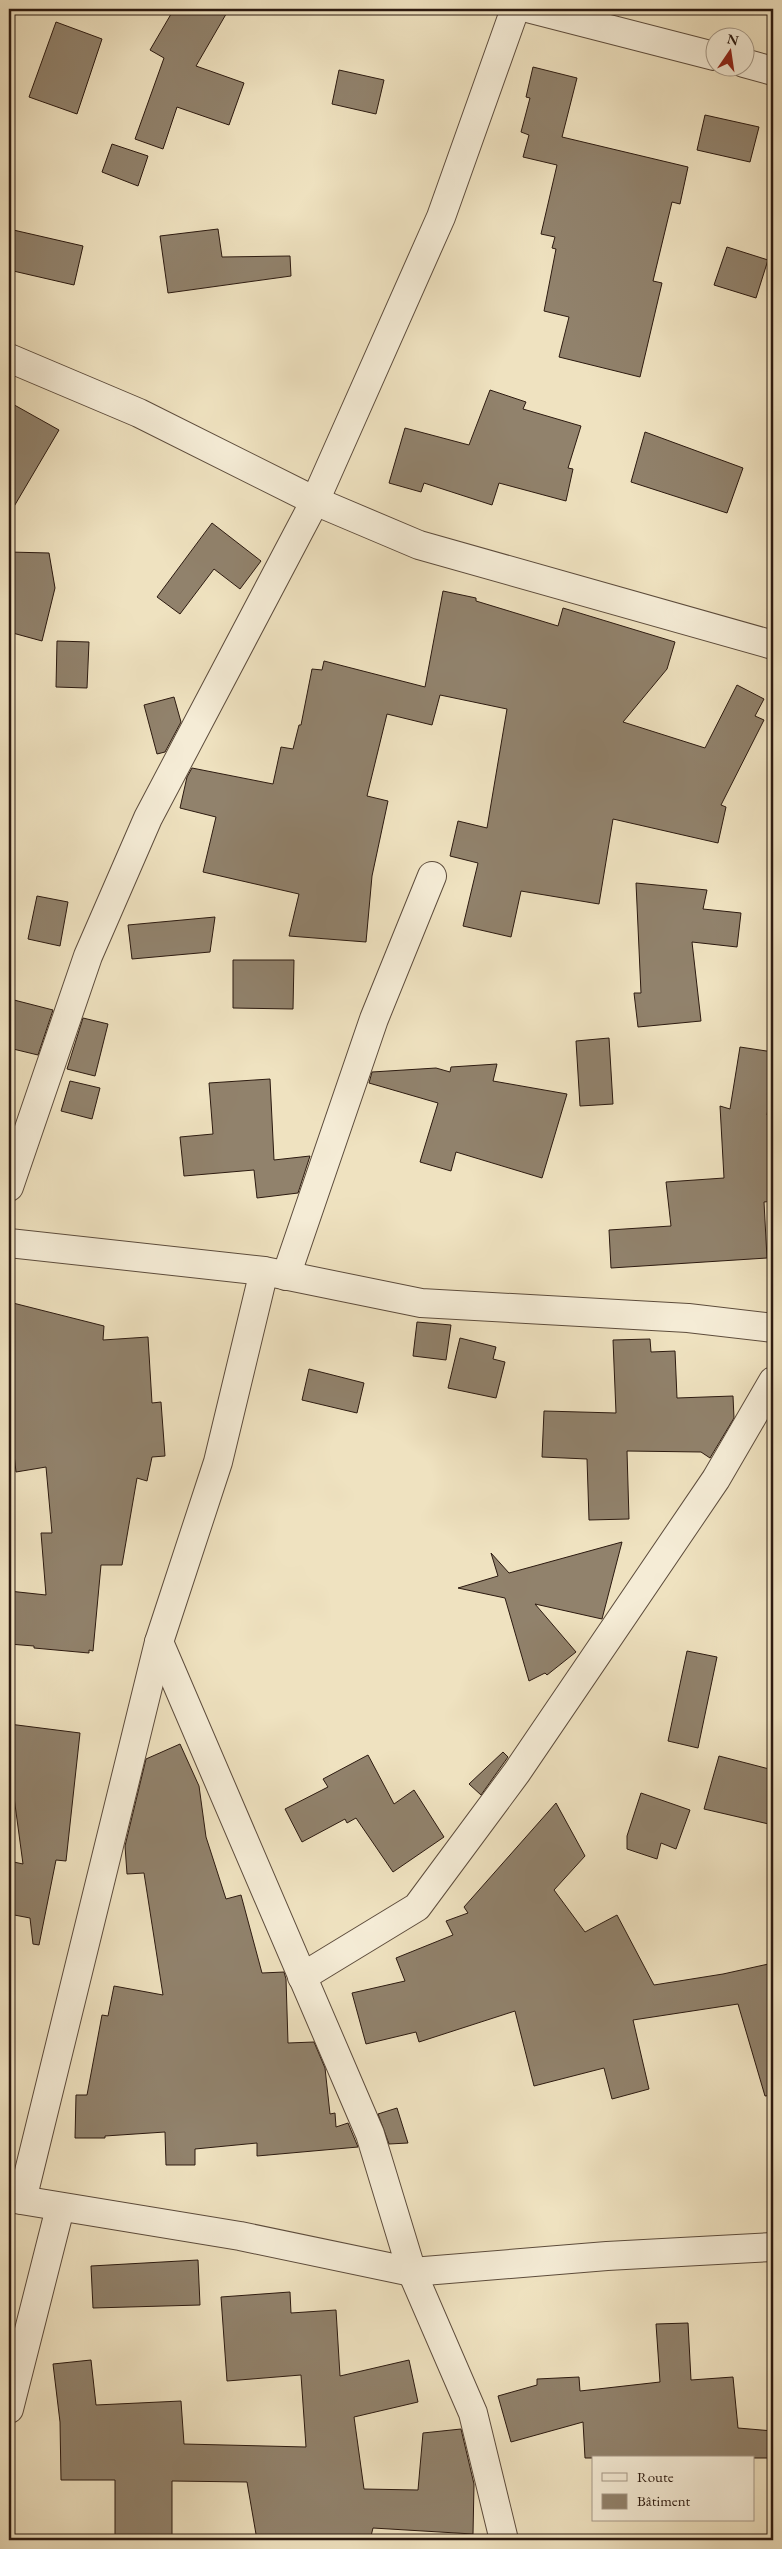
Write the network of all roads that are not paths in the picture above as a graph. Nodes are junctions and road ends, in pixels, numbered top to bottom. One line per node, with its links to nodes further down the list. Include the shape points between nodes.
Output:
1 (515, 9): 7 (street, via 441,217)
2 (532, 9): 3 (street)
3 (704, 53)
4 (754, 66): 5 (street)
5 (773, 71)
6 (9, 358): 7 (street, via 139,413)
7 (315, 501): 8 (street, via 420,545); 10 (street, via 148,818 88,956)
8 (773, 645)
9 (432, 876): 12 (street)
10 (9, 1187)
11 (9, 1243): 12 (street)
12 (275, 1274): 13 (street, via 421,1303 688,1318); 15 (street)
13 (773, 1328)
14 (773, 1381): 16 (street, via 716,1479 683,1528 517,1772 417,1907)
15 (159, 1642): 16 (street); 17 (street)
16 (302, 1977): 20 (street, via 370,2134)
17 (15, 2199): 18 (street)
18 (60, 2208): 20 (street, via 240,2236); 21 (street)
19 (773, 2247): 20 (street, via 606,2256)
20 (412, 2272): 22 (street, via 473,2413)
21 (9, 2409)
22 (504, 2540)

